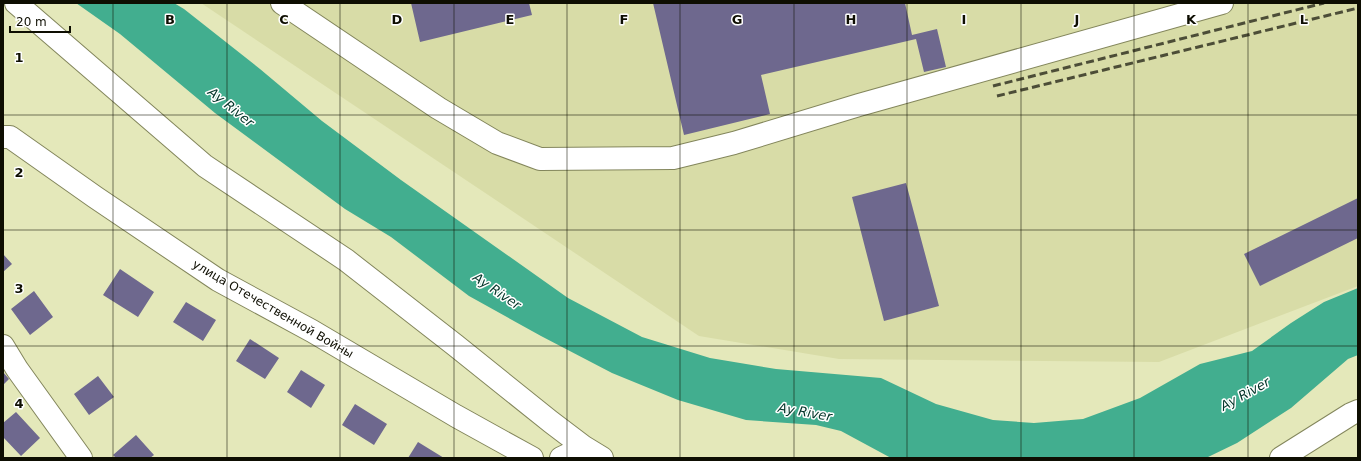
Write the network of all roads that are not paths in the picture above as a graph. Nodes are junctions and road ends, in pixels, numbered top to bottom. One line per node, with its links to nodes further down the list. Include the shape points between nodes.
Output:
1 (16, 3): 7 (street, via 205,166 346,260)
2 (282, 3): 3 (street, via 438,108 497,143 540,159 548,159 673,158 734,143 866,103)
3 (1222, 3)
4 (3, 136): 9 (street, улица Отечественной Войны, via 10,137 218,280)
5 (3, 346): 8 (street)
6 (1358, 411): 12 (street)
7 (584, 447): 10 (street); 11 (street)
8 (81, 458)
9 (532, 458)
10 (561, 458)
11 (602, 458)
12 (1281, 458)

